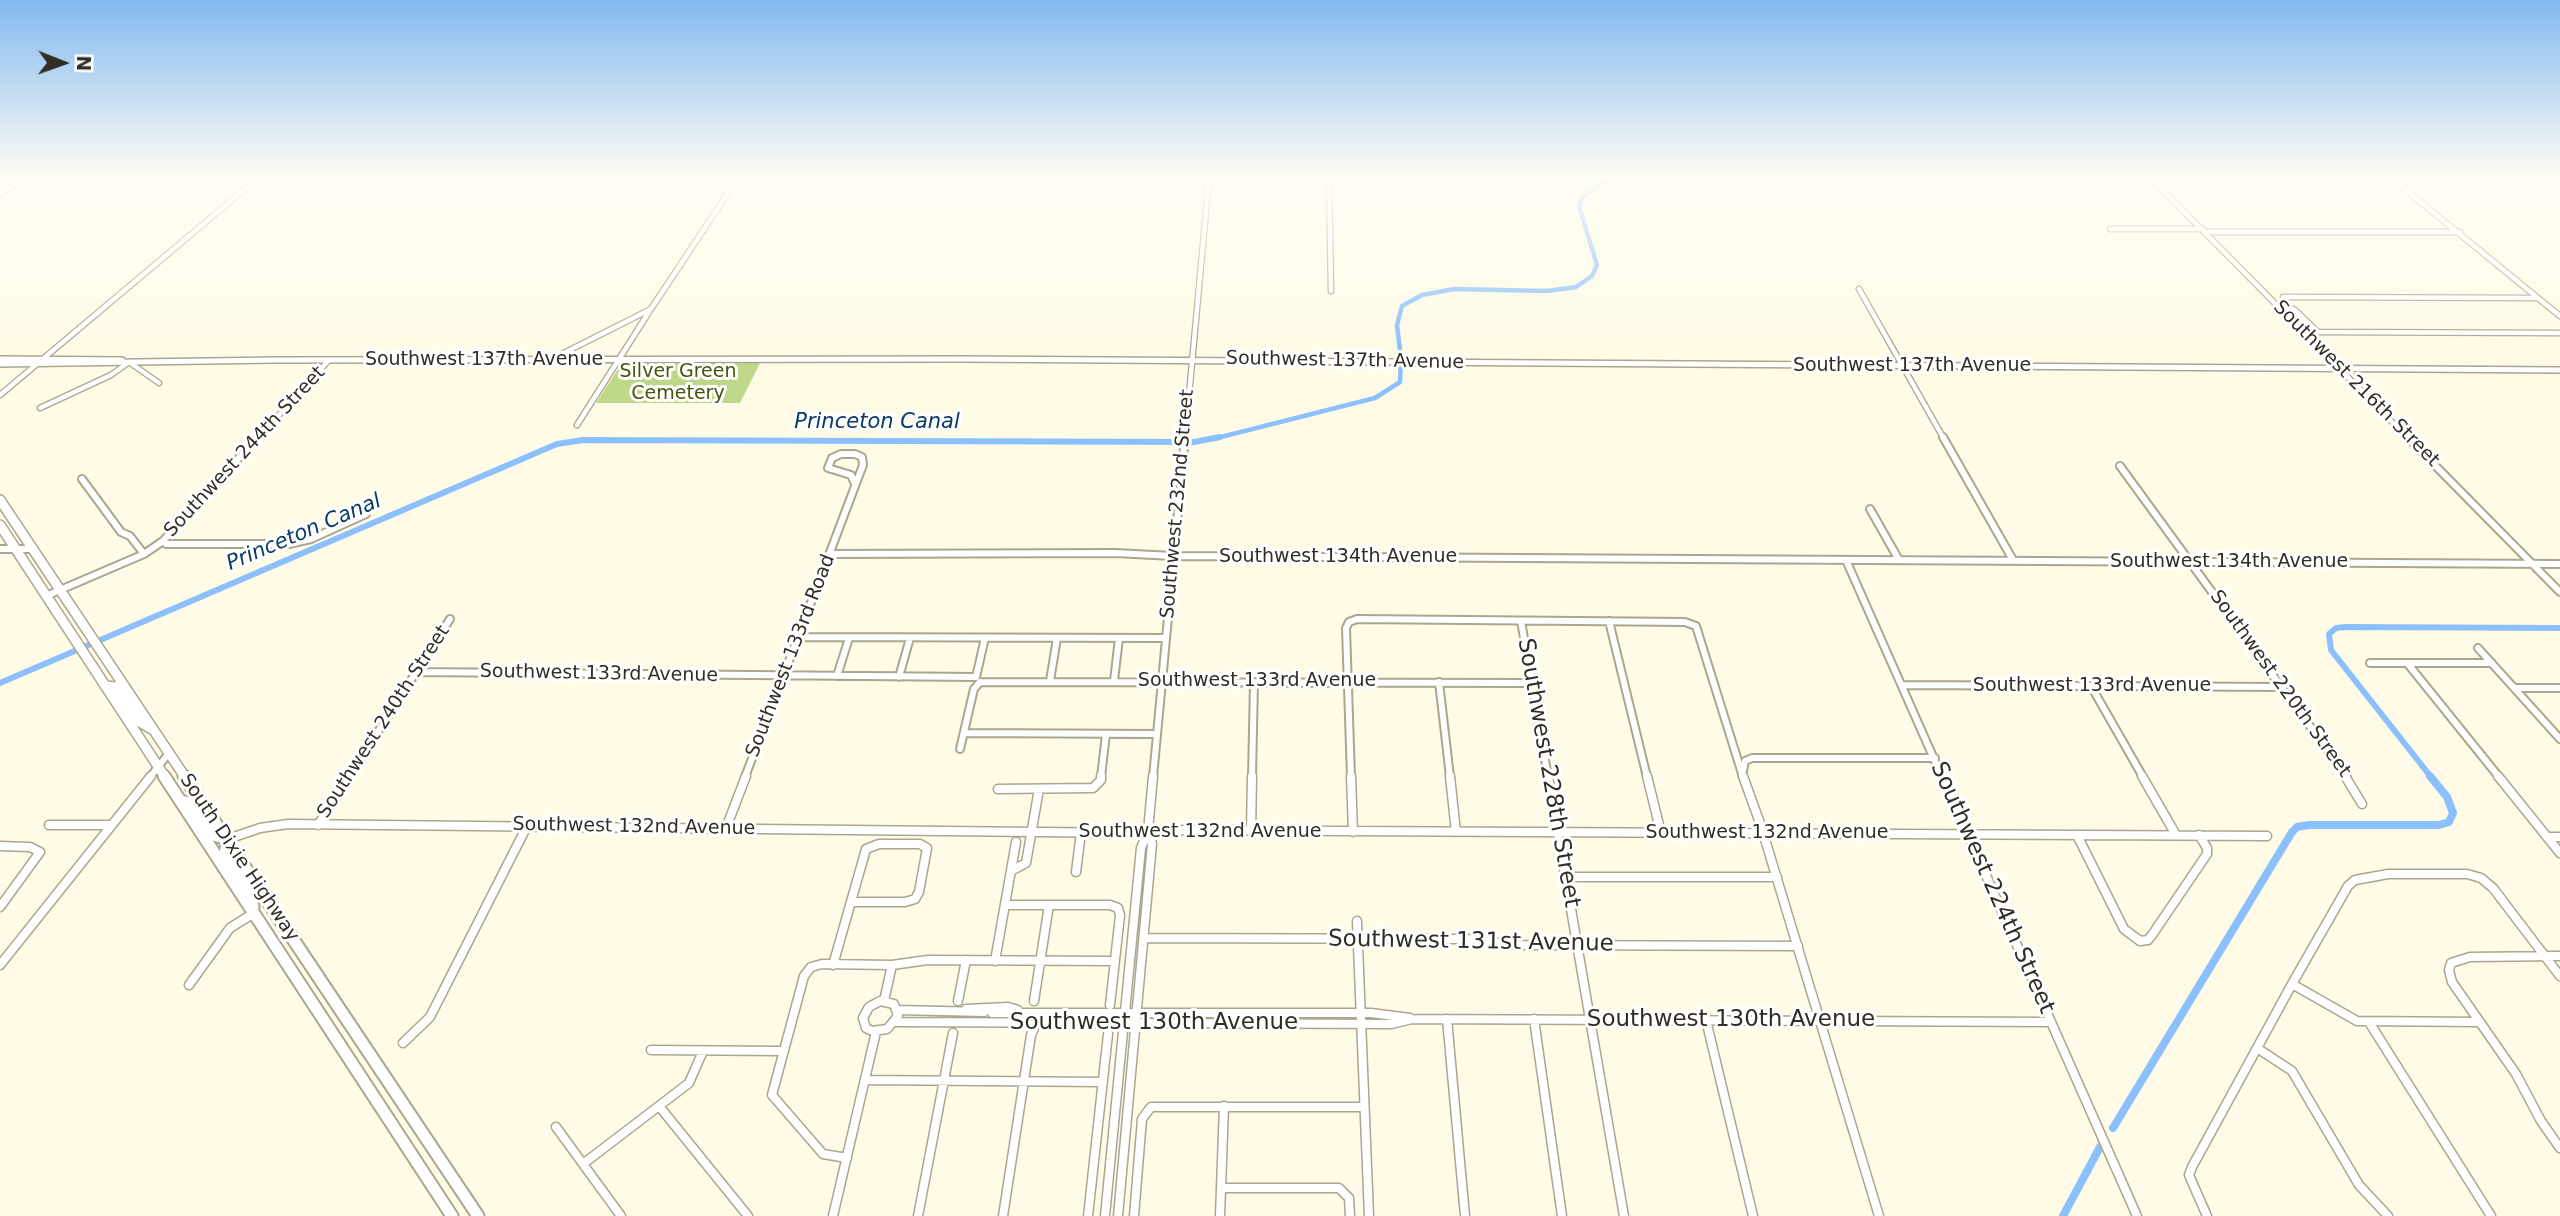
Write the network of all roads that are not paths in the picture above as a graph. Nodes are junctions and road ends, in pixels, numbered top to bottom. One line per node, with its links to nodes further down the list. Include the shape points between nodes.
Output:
1 (189, 235): 15 (street)
2 (700, 235): 11 (street)
3 (1203, 235): 19 (street, Southwest 232nd Street)
4 (1330, 235): 8 (street)
5 (2209, 235): 12 (street, Southwest 216th Street)
6 (2463, 235): 10 (street)
7 (1859, 289): 23 (street)
8 (1331, 292)
9 (2283, 297): 10 (street)
10 (2538, 298): 13 (street)
11 (651, 309): 16 (street); 18 (street)
12 (2281, 309): 14 (street, via 2294,309 2318,332); 24 (street, Southwest 216th Street)
13 (2560, 316)
14 (2560, 333)
15 (42, 359): 20 (main road, Southwest 137th Avenue); 21 (main road, Southwest 137th Avenue); 22 (street)
16 (550, 359): 17 (main road, Southwest 137th Avenue); 18 (main road, Southwest 137th Avenue)
17 (329, 360): 21 (main road, Southwest 137th Avenue); 37 (street, Southwest 244th Street)
18 (619, 360): 19 (main road, Southwest 137th Avenue); 29 (street)
19 (1191, 360): 23 (main road, Southwest 137th Avenue); 43 (street, Southwest 232nd Street)
20 (0, 362): 22 (main road, Southwest 137th Avenue)
21 (129, 362): 22 (main road, Southwest 137th Avenue); 26 (street); 28 (street)
22 (36, 365): 27 (street)
23 (1904, 367): 24 (main road, Southwest 137th Avenue); 46 (street)
24 (2341, 369): 25 (main road, Southwest 137th Avenue); 48 (street, Southwest 216th Street)
25 (2560, 370)
26 (159, 383)
27 (0, 395)
28 (40, 408)
29 (576, 425)
30 (2120, 466): 47 (street, Southwest 220th Street, via 2182,555)
31 (82, 480): 41 (street, via 121,532)
32 (855, 484): 32 (street, Southwest 133rd Road, via 862,457 848,453 832,458 828,468 851,475); 42 (street, Southwest 133rd Road)
33 (0, 500): 40 (highway, South Dixie Highway)
34 (1870, 509): 45 (street)
35 (366, 514): 37 (street, via 289,544)
36 (0, 526): 39 (highway, South Dixie Highway)
37 (163, 541): 41 (street, Southwest 244th Street)
38 (0, 549): 39 (street)
39 (15, 549): 40 (street); 52 (highway, South Dixie Highway)
40 (33, 549): 50 (highway, South Dixie Highway)
41 (144, 554): 50 (street, Southwest 244th Street)
42 (829, 554): 43 (street, Southwest 134th Avenue); 56 (street, Southwest 133rd Road)
43 (1172, 556): 44 (street, Southwest 134th Avenue); 62 (street, Southwest 232nd Street)
44 (1846, 560): 45 (street, Southwest 134th Avenue); 79 (street, Southwest 224th Street)
45 (1899, 560): 46 (street, Southwest 134th Avenue)
46 (2013, 560): 47 (street, Southwest 134th Avenue)
47 (2193, 562): 48 (street, Southwest 134th Avenue); 82 (street, Southwest 220th Street)
48 (2533, 564): 49 (street, Southwest 134th Avenue); 51 (street, Southwest 216th Street)
49 (2560, 564)
50 (60, 590): 52 (street, Southwest 244th Street); 85 (highway, South Dixie Highway)
51 (2560, 592)
52 (46, 596): 81 (highway, South Dixie Highway)
53 (450, 619): 67 (street, Southwest 240th Street)
54 (1521, 621): 55 (street); 76 (street, via 1357,619 1346,628); 78 (street, Southwest 228th Street)
55 (1609, 621): 94 (street, via 1692,624 1700,633); 111 (street)
56 (799, 637): 57 (street); 68 (street, Southwest 133rd Road)
57 (849, 638): 58 (street); 69 (street)
58 (910, 638): 59 (street); 70 (street)
59 (985, 638): 60 (street); 71 (street)
60 (1057, 638): 61 (street); 72 (street)
61 (1119, 638): 62 (street); 73 (street)
62 (1165, 638): 74 (street, Southwest 232nd Street)
63 (2478, 648): 65 (street)
64 (2370, 663): 66 (street)
65 (2492, 663): 66 (street); 83 (street)
66 (2408, 664): 118 (street)
67 (416, 673): 68 (street, Southwest 133rd Avenue); 101 (street, Southwest 240th Street)
68 (783, 676): 69 (street, Southwest 133rd Avenue); 103 (street, Southwest 133rd Road)
69 (837, 676): 70 (street, Southwest 133rd Avenue)
70 (899, 677): 71 (street, Southwest 133rd Avenue)
71 (978, 679): 72 (street, Southwest 133rd Avenue); 86 (street)
72 (1050, 681): 73 (street, Southwest 133rd Avenue)
73 (1114, 681): 74 (street, Southwest 133rd Avenue)
74 (1161, 682): 75 (street, Southwest 133rd Avenue); 88 (street, Southwest 232nd Street)
75 (1254, 682): 76 (street, Southwest 133rd Avenue); 106 (street)
76 (1347, 682): 77 (street, Southwest 133rd Avenue); 108 (street)
77 (1439, 682): 78 (street, Southwest 133rd Avenue); 109 (street)
78 (1533, 683): 110 (street, Southwest 228th Street)
79 (1902, 685): 80 (street, Southwest 133rd Avenue); 92 (street, Southwest 224th Street)
80 (2091, 685): 82 (street, Southwest 133rd Avenue); 115 (street)
81 (105, 686): 85 (highway, via 116,687 138,721); 93 (highway, South Dixie Highway)
82 (2283, 687): 98 (street, Southwest 220th Street)
83 (2515, 688): 84 (street); 89 (street)
84 (2560, 688)
85 (153, 729): 91 (highway, South Dixie Highway)
86 (964, 733): 87 (street); 90 (street)
87 (1106, 734): 88 (street); 96 (street, via 1101,780 1095,787)
88 (1157, 734): 105 (street, Southwest 232nd Street)
89 (2560, 739)
90 (960, 749)
91 (169, 753): 93 (street); 120 (highway, South Dixie Highway)
92 (1935, 758): 94 (street, via 1752,758 1745,761); 113 (street, Southwest 224th Street)
93 (158, 766): 97 (highway, South Dixie Highway); 100 (street)
94 (1743, 771): 112 (street)
95 (998, 789): 96 (street)
96 (1039, 789): 104 (street)
97 (179, 800): 120 (highway, via 192,804 213,835); 132 (highway, South Dixie Highway)
98 (2362, 804)
99 (49, 825): 100 (street)
100 (111, 825): 144 (street)
101 (318, 825): 102 (street, Southwest 132nd Avenue); 120 (street, Southwest 132nd Avenue, via 273,825)
102 (527, 826): 103 (street, Southwest 132nd Avenue); 178 (street, via 430,1017)
103 (726, 828): 104 (street, Southwest 132nd Avenue)
104 (1032, 831): 107 (street, Southwest 132nd Avenue); 124 (street, via 1026,863)
105 (1149, 831): 106 (street, Southwest 132nd Avenue); 107 (street, Southwest 132nd Avenue); 134 (street, Southwest 232nd Street, via 1152,844); 157 (street, Southwest 232nd Street, via 1141,848)
106 (1251, 831): 108 (street, Southwest 132nd Avenue)
107 (1082, 832): 125 (street)
108 (1353, 832): 109 (street, Southwest 132nd Avenue)
109 (1455, 832): 110 (street, Southwest 132nd Avenue)
110 (1559, 832): 111 (street, Southwest 132nd Avenue); 126 (street, Southwest 228th Street)
111 (1661, 833): 112 (street, Southwest 132nd Avenue)
112 (1763, 833): 113 (street, Southwest 132nd Avenue); 127 (street)
113 (1969, 835): 114 (street, Southwest 132nd Avenue); 170 (street, Southwest 224th Street)
114 (2077, 835): 115 (street, Southwest 132nd Avenue); 116 (street, via 2124,929 2140,940 2152,935 2207,854)
115 (2176, 835): 116 (street, Southwest 132nd Avenue)
116 (2200, 835): 117 (street, Southwest 132nd Avenue)
117 (2267, 836)
118 (2547, 837): 119 (street); 123 (street)
119 (2560, 837)
120 (228, 839): 132 (highway, via 225,853 244,882); 196 (highway, South Dixie Highway)
121 (1016, 842): 124 (street)
122 (0, 846): 131 (street, via 40,852)
123 (2560, 853)
124 (1011, 870): 129 (street)
125 (1076, 872)
126 (1567, 877): 127 (street); 136 (street, Southwest 228th Street)
127 (1777, 877): 137 (street)
128 (851, 902): 128 (street, via 865,851 873,845 924,845 928,851 924,873 913,900); 145 (street)
129 (1005, 905): 130 (street); 141 (street)
130 (1049, 905): 142 (street); 143 (street, via 1118,908)
131 (0, 907)
132 (254, 913): 149 (street, via 230,928); 195 (highway, South Dixie Highway)
133 (1357, 921): 135 (street)
134 (1144, 938): 135 (street, Southwest 131st Avenue); 158 (street, Southwest 232nd Street)
135 (1357, 939): 136 (street, Southwest 131st Avenue); 159 (street)
136 (1578, 945): 137 (street, Southwest 131st Avenue); 164 (street, Southwest 228th Street)
137 (1798, 946): 166 (street)
138 (2545, 956): 139 (street); 147 (street); 148 (street, via 2481,878 2388,874 2354,880); 172 (street, via 2470,957 2451,963 2452,982)
139 (2560, 956)
140 (966, 960): 141 (street); 146 (street); 151 (street)
141 (995, 961): 142 (street)
142 (1041, 961): 143 (street); 152 (street)
143 (1115, 961): 153 (street)
144 (0, 965)
145 (833, 965): 146 (street); 182 (street, via 816,965 807,971)
146 (892, 965): 150 (street)
147 (2560, 976)
148 (2292, 984): 171 (street, via 2357,1021); 179 (street)
149 (189, 985)
150 (884, 1001): 154 (street); 175 (street, via 872,1004 863,1018 866,1028)
151 (958, 1001)
152 (1034, 1001)
153 (1110, 1005)
154 (898, 1010): 155 (street, Southwest 130th Avenue); 167 (street)
155 (952, 1011): 156 (street, Southwest 130th Avenue, via 1008,1007); 160 (street, Southwest 130th Avenue)
156 (1020, 1011): 157 (street, Southwest 130th Avenue); 160 (street, Southwest 130th Avenue)
157 (1126, 1012): 158 (street, Southwest 130th Avenue); 169 (street, Southwest 232nd Street)
158 (1137, 1012): 159 (street, Southwest 130th Avenue); 173 (street, Southwest 232nd Street)
159 (1360, 1013): 161 (street, Southwest 130th Avenue); 174 (street)
160 (982, 1015): 167 (street, Southwest 130th Avenue); 168 (street, Southwest 130th Avenue)
161 (1412, 1019): 162 (street, Southwest 130th Avenue); 174 (street, Southwest 130th Avenue)
162 (1447, 1019): 163 (street, Southwest 130th Avenue); 209 (street)
163 (1534, 1019): 164 (street, Southwest 130th Avenue); 210 (street)
164 (1591, 1020): 165 (street, Southwest 130th Avenue); 211 (street, Southwest 228th Street)
165 (1706, 1020): 166 (street, Southwest 130th Avenue); 212 (street)
166 (1821, 1020): 170 (street, Southwest 130th Avenue); 213 (street)
167 (895, 1022): 175 (street)
168 (1037, 1022): 169 (street, Southwest 130th Avenue); 185 (street)
169 (1125, 1022): 173 (street, Southwest 130th Avenue); 203 (street, Southwest 232nd Street)
170 (2051, 1022): 214 (street, Southwest 224th Street)
171 (2369, 1022): 172 (street); 217 (street)
172 (2480, 1022): 191 (street)
173 (1136, 1023): 174 (street, Southwest 130th Avenue); 204 (street, Southwest 232nd Street)
174 (1361, 1024): 189 (street)
175 (876, 1032): 183 (street)
176 (953, 1033): 184 (street)
177 (1108, 1034): 186 (street)
178 (403, 1043)
179 (2257, 1048): 215 (street, via 2189,1175); 216 (street, via 2292,1071 2359,1185)
180 (651, 1050): 181 (street)
181 (703, 1051): 182 (street); 187 (street, via 692,1080)
182 (783, 1051): 192 (street, via 773,1097 823,1154)
183 (866, 1080): 184 (street); 192 (street)
184 (944, 1080): 185 (street); 200 (street)
185 (1023, 1081): 186 (street); 201 (street)
186 (1102, 1082): 202 (street)
187 (660, 1106): 193 (street); 198 (street)
188 (1224, 1106): 189 (street); 194 (street); 205 (street, via 1146,1110)
189 (1364, 1107): 208 (street)
190 (556, 1127): 193 (street)
191 (2559, 1146)
192 (847, 1158): 199 (street)
193 (583, 1164): 197 (street)
194 (1221, 1188): 206 (street); 207 (street, via 1336,1188 1350,1201)
195 (452, 1216)
196 (478, 1216)
197 (621, 1216)
198 (748, 1216)
199 (833, 1216)
200 (918, 1216)
201 (1003, 1216)
202 (1088, 1216)
203 (1105, 1216)
204 (1118, 1216)
205 (1134, 1216)
206 (1220, 1216)
207 (1350, 1216)
208 (1369, 1216)
209 (1465, 1216)
210 (1562, 1216)
211 (1625, 1216)
212 (1753, 1216)
213 (1879, 1216)
214 (2137, 1216)
215 (2207, 1216)
216 (2388, 1216)
217 (2491, 1216)

